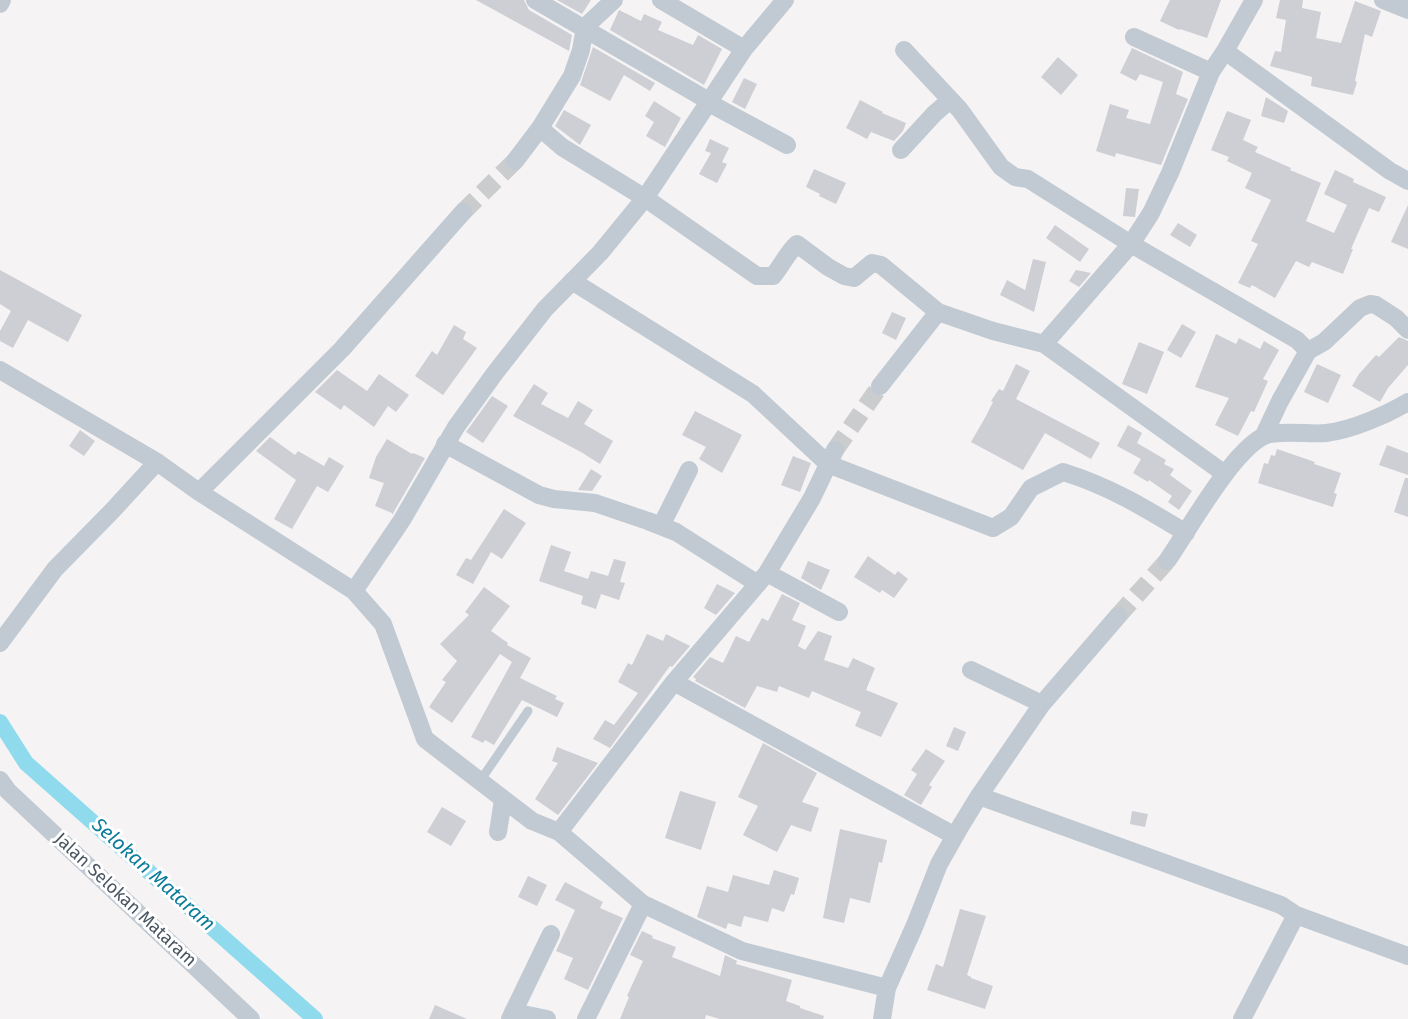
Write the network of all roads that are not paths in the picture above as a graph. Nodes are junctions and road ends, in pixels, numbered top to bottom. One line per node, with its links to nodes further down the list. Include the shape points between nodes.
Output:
1 (535, 0): 9 (street)
2 (614, 0): 9 (street)
3 (661, 0): 11 (street)
4 (785, 0): 11 (street)
5 (1254, 0): 13 (street)
6 (1383, 0): 8 (street)
7 (1406, 0): 8 (street)
8 (1408, 10)
9 (585, 27): 16 (street); 17 (street, via 572,76)
10 (1134, 37): 14 (street)
11 (744, 49): 16 (street)
12 (904, 50): 15 (street)
13 (1226, 51): 14 (street); 21 (street)
14 (1211, 72): 24 (street, via 1170,173)
15 (950, 100): 19 (street); 24 (street, via 1001,167 1016,177 1028,179)
16 (709, 103): 18 (street); 22 (street)
17 (540, 128): 20 (street); 22 (street, via 562,147)
18 (788, 145)
19 (901, 150)
20 (515, 161)
21 (1408, 181)
22 (645, 198): 25 (street); 26 (street, via 757,276 773,276 797,244 844,276 854,278 872,263 880,265)
23 (463, 212): 39 (street, via 342,349)
24 (1131, 244): 28 (street); 29 (street, via 1297,340)
25 (572, 282): 34 (street, via 545,309); 35 (street, via 753,394)
26 (938, 312): 28 (street); 31 (street)
27 (1408, 330): 29 (street, via 1396,318 1370,304)
28 (1044, 344): 38 (street)
29 (1308, 351): 33 (street)
30 (0, 370): 36 (street)
31 (880, 386)
32 (1408, 402): 33 (street, via 1353,427 1326,433)
33 (1264, 435): 38 (street)
34 (445, 444): 40 (street, via 539,495 615,508); 44 (street, via 402,520)
35 (832, 457): 41 (street, via 993,528 1011,517 1031,488 1062,472 1093,481); 43 (street)
36 (157, 462): 39 (street); 47 (street, via 55,569)
37 (689, 470): 40 (street)
38 (1225, 474): 41 (street)
39 (199, 492): 44 (street)
40 (661, 526): 43 (street)
41 (1186, 533): 42 (street)
42 (1167, 561)
43 (763, 579): 45 (street); 49 (street)
44 (354, 591): 53 (street, via 383,624 425,739)
45 (839, 612)
46 (1118, 616): 50 (street)
47 (0, 643)
48 (971, 670): 50 (street)
49 (674, 682): 56 (street); 58 (street)
50 (1042, 704): 54 (street)
51 (528, 711): 53 (lane)
52 (0, 780): 65 (street, Jalan Selokan Mataram)
53 (480, 781): 55 (street)
54 (979, 796): 58 (street); 60 (street, via 1281,905)
55 (503, 800): 56 (street, via 532,821); 57 (street)
56 (559, 831): 59 (street)
57 (498, 832)
58 (955, 836): 63 (street, via 939,864)
59 (643, 904): 63 (street, via 742,951); 67 (street)
60 (1296, 915): 62 (street); 69 (street)
61 (551, 934): 64 (street)
62 (1408, 956)
63 (887, 988): 68 (street)
64 (511, 1016): 66 (street)
65 (251, 1019)
66 (547, 1019)
67 (586, 1019)
68 (882, 1019)
69 (1242, 1019)

